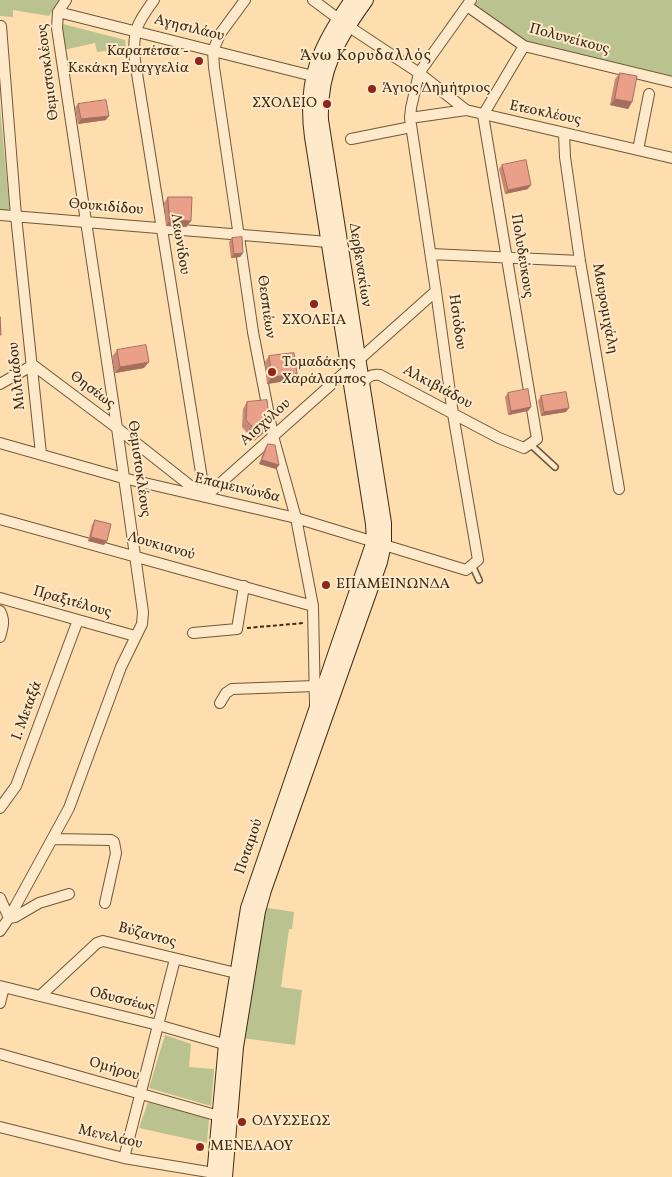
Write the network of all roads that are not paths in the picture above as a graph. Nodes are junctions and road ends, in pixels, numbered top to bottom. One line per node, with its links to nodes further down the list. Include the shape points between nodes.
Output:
1 (66, 0): 8 (street, Θεμιστοκλέους)
2 (154, 0): 11 (street, Λεωνίδου)
3 (245, 0): 13 (street, via 220,34)
4 (313, 0): 9 (street)
5 (352, 0): 9 (street, Δερβενακίων)
6 (366, 0): 9 (street, Δερβενακίων)
7 (469, 3): 12 (street, Πολυνείκους); 14 (street)
8 (58, 12): 11 (street, Αγησιλάου); 27 (street, Θεμιστοκλέους, via 57,28)
9 (343, 22): 14 (street); 15 (street, Δερβενακίων, via 327,38); 36 (street, Δερβενακίων, via 330,59 320,106)
10 (1, 26): 26 (street, Μιλτιάδου)
11 (135, 31): 13 (street, Αγησιλάου); 28 (street, Λεωνίδου, via 135,61)
12 (524, 46): 16 (street, Πολυνείκους); 19 (street)
13 (213, 51): 15 (street, Αγησιλάου); 29 (street, Θεσπιέων)
14 (419, 73): 18 (street); 20 (street, Ησιόδου, via 410,108)
15 (313, 76): 30 (street, Δερβενακίων, via 310,122)
16 (672, 82)
17 (649, 94): 23 (street)
18 (466, 110): 19 (street, Ετεοκλέους); 20 (street, Ετεοκλέους)
19 (483, 115): 21 (street, Ετεοκλέους); 32 (street, Πολυδεύκους)
20 (411, 123): 22 (street, Ετεοκλέους); 31 (street, Ησιόδου)
21 (564, 133): 23 (street, Ετεοκλέους); 33 (street, Μαυρομιχάλη)
22 (351, 139)
23 (638, 150): 24 (street, Ετεοκλέους)
24 (672, 158)
25 (0, 215): 26 (street, Θουκιδίδου)
26 (16, 216): 27 (street, Θουκιδίδου); 35 (street, Μιλτιάδου)
27 (86, 222): 28 (street, Θουκιδίδου); 40 (street, Θεμιστοκλέους)
28 (162, 228): 29 (street, Θουκιδίδου); 48 (street, Λεωνίδου)
29 (240, 235): 30 (street, Θουκιδίδου); 41 (street, Θεσπιέων, via 253,332)
30 (328, 242): 36 (street, Δερβενακίων)
31 (430, 254): 32 (street); 34 (street, Ησιόδου)
32 (506, 257): 33 (street); 43 (street, Πολυδεύκους, via 537,438)
33 (580, 261): 47 (street, Μαυρομιχάλη)
34 (436, 291): 36 (street, Αισχύλου); 39 (street, Ησιόδου)
35 (33, 365): 37 (street); 40 (street, Θησέως); 44 (street, Μιλτιάδου)
36 (353, 365): 38 (street, Δερβενακίων); 41 (street, Αισχύλου); 51 (street, Δερβενακίων, via 373,524)
37 (0, 384)
38 (362, 385): 39 (street, Αλκιβιάδου, via 372,374 380,376); 51 (street, Δερβενακίων, via 384,523)
39 (453, 414): 43 (street, Αλκιβιάδου, via 524,448); 53 (street, Ησιόδου, via 478,560)
40 (117, 428): 46 (street, Θεμιστοκλέους); 48 (street, Θησέως)
41 (273, 436): 48 (street, Αισχύλου); 49 (street, Θεσπιέων)
42 (0, 443): 44 (street, Επαμεινώνδα)
43 (530, 444): 45 (lane)
44 (41, 454): 46 (street, Επαμεινώνδα)
45 (554, 467)
46 (123, 478): 48 (street, Επαμεινώνδα); 52 (street, Θεμιστοκλέους)
47 (619, 489)
48 (205, 497): 49 (street, Επαμεινώνδα)
49 (296, 518): 51 (street, Επαμεινώνδα); 57 (street, Θεσπιέων)
50 (0, 519): 52 (street, Λουκιανού)
51 (379, 543): 53 (street, Επαμεινώνδα); 65 (street, Ποταμού); 79 (street, Ποταμού, via 365,607 264,890)
52 (135, 555): 55 (street, Λουκιανού); 62 (street, Θεμιστοκλέους, via 143,612 142,624)
53 (469, 567): 54 (lane)
54 (479, 580)
55 (244, 586): 57 (street, Λουκιανού); 60 (street, via 237,629)
56 (0, 598): 59 (street, Πραξιτέλους)
57 (313, 606): 63 (street, Θεσπιέων)
58 (0, 610): 61 (street, via 3,617)
59 (78, 620): 62 (street, Πραξιτέλους); 66 (street, Ι. Μεταξά, via 16,786)
60 (193, 633)
61 (0, 636)
62 (135, 636): 67 (street, Θεμιστοκλέους, via 72,799)
63 (315, 686): 64 (street, via 232,689); 65 (street, Θεσπιέων)
64 (220, 703)
65 (315, 713): 74 (street, Ποταμού, via 254,885)
66 (0, 808)
67 (53, 839): 70 (street, via 114,842 116,853); 71 (street, Θεμιστοκλέους)
68 (69, 894): 71 (street)
69 (0, 898): 71 (street)
70 (105, 903)
71 (9, 918): 72 (street, Θεμιστοκλέους)
72 (0, 931)
73 (175, 959): 74 (street, Βύζαντος); 76 (street, Βύζαντος, via 103,941); 78 (street)
74 (236, 973): 79 (street, Ποταμού)
75 (2, 986): 76 (street, Οδυσσέως); 77 (street)
76 (40, 996): 78 (street, Οδυσσέως)
77 (0, 1003)
78 (158, 1025): 79 (street, Οδυσσέως); 81 (street)
79 (231, 1045): 82 (street, Ποταμού); 85 (street, Ποταμού)
80 (0, 1054): 81 (street, Ομήρου)
81 (140, 1093): 82 (street, Ομήρου); 84 (street)
82 (219, 1116): 85 (street, Ποταμού)
83 (0, 1127): 84 (street, Μενελάου)
84 (124, 1158): 85 (street, Μενελάου)
85 (218, 1176)

